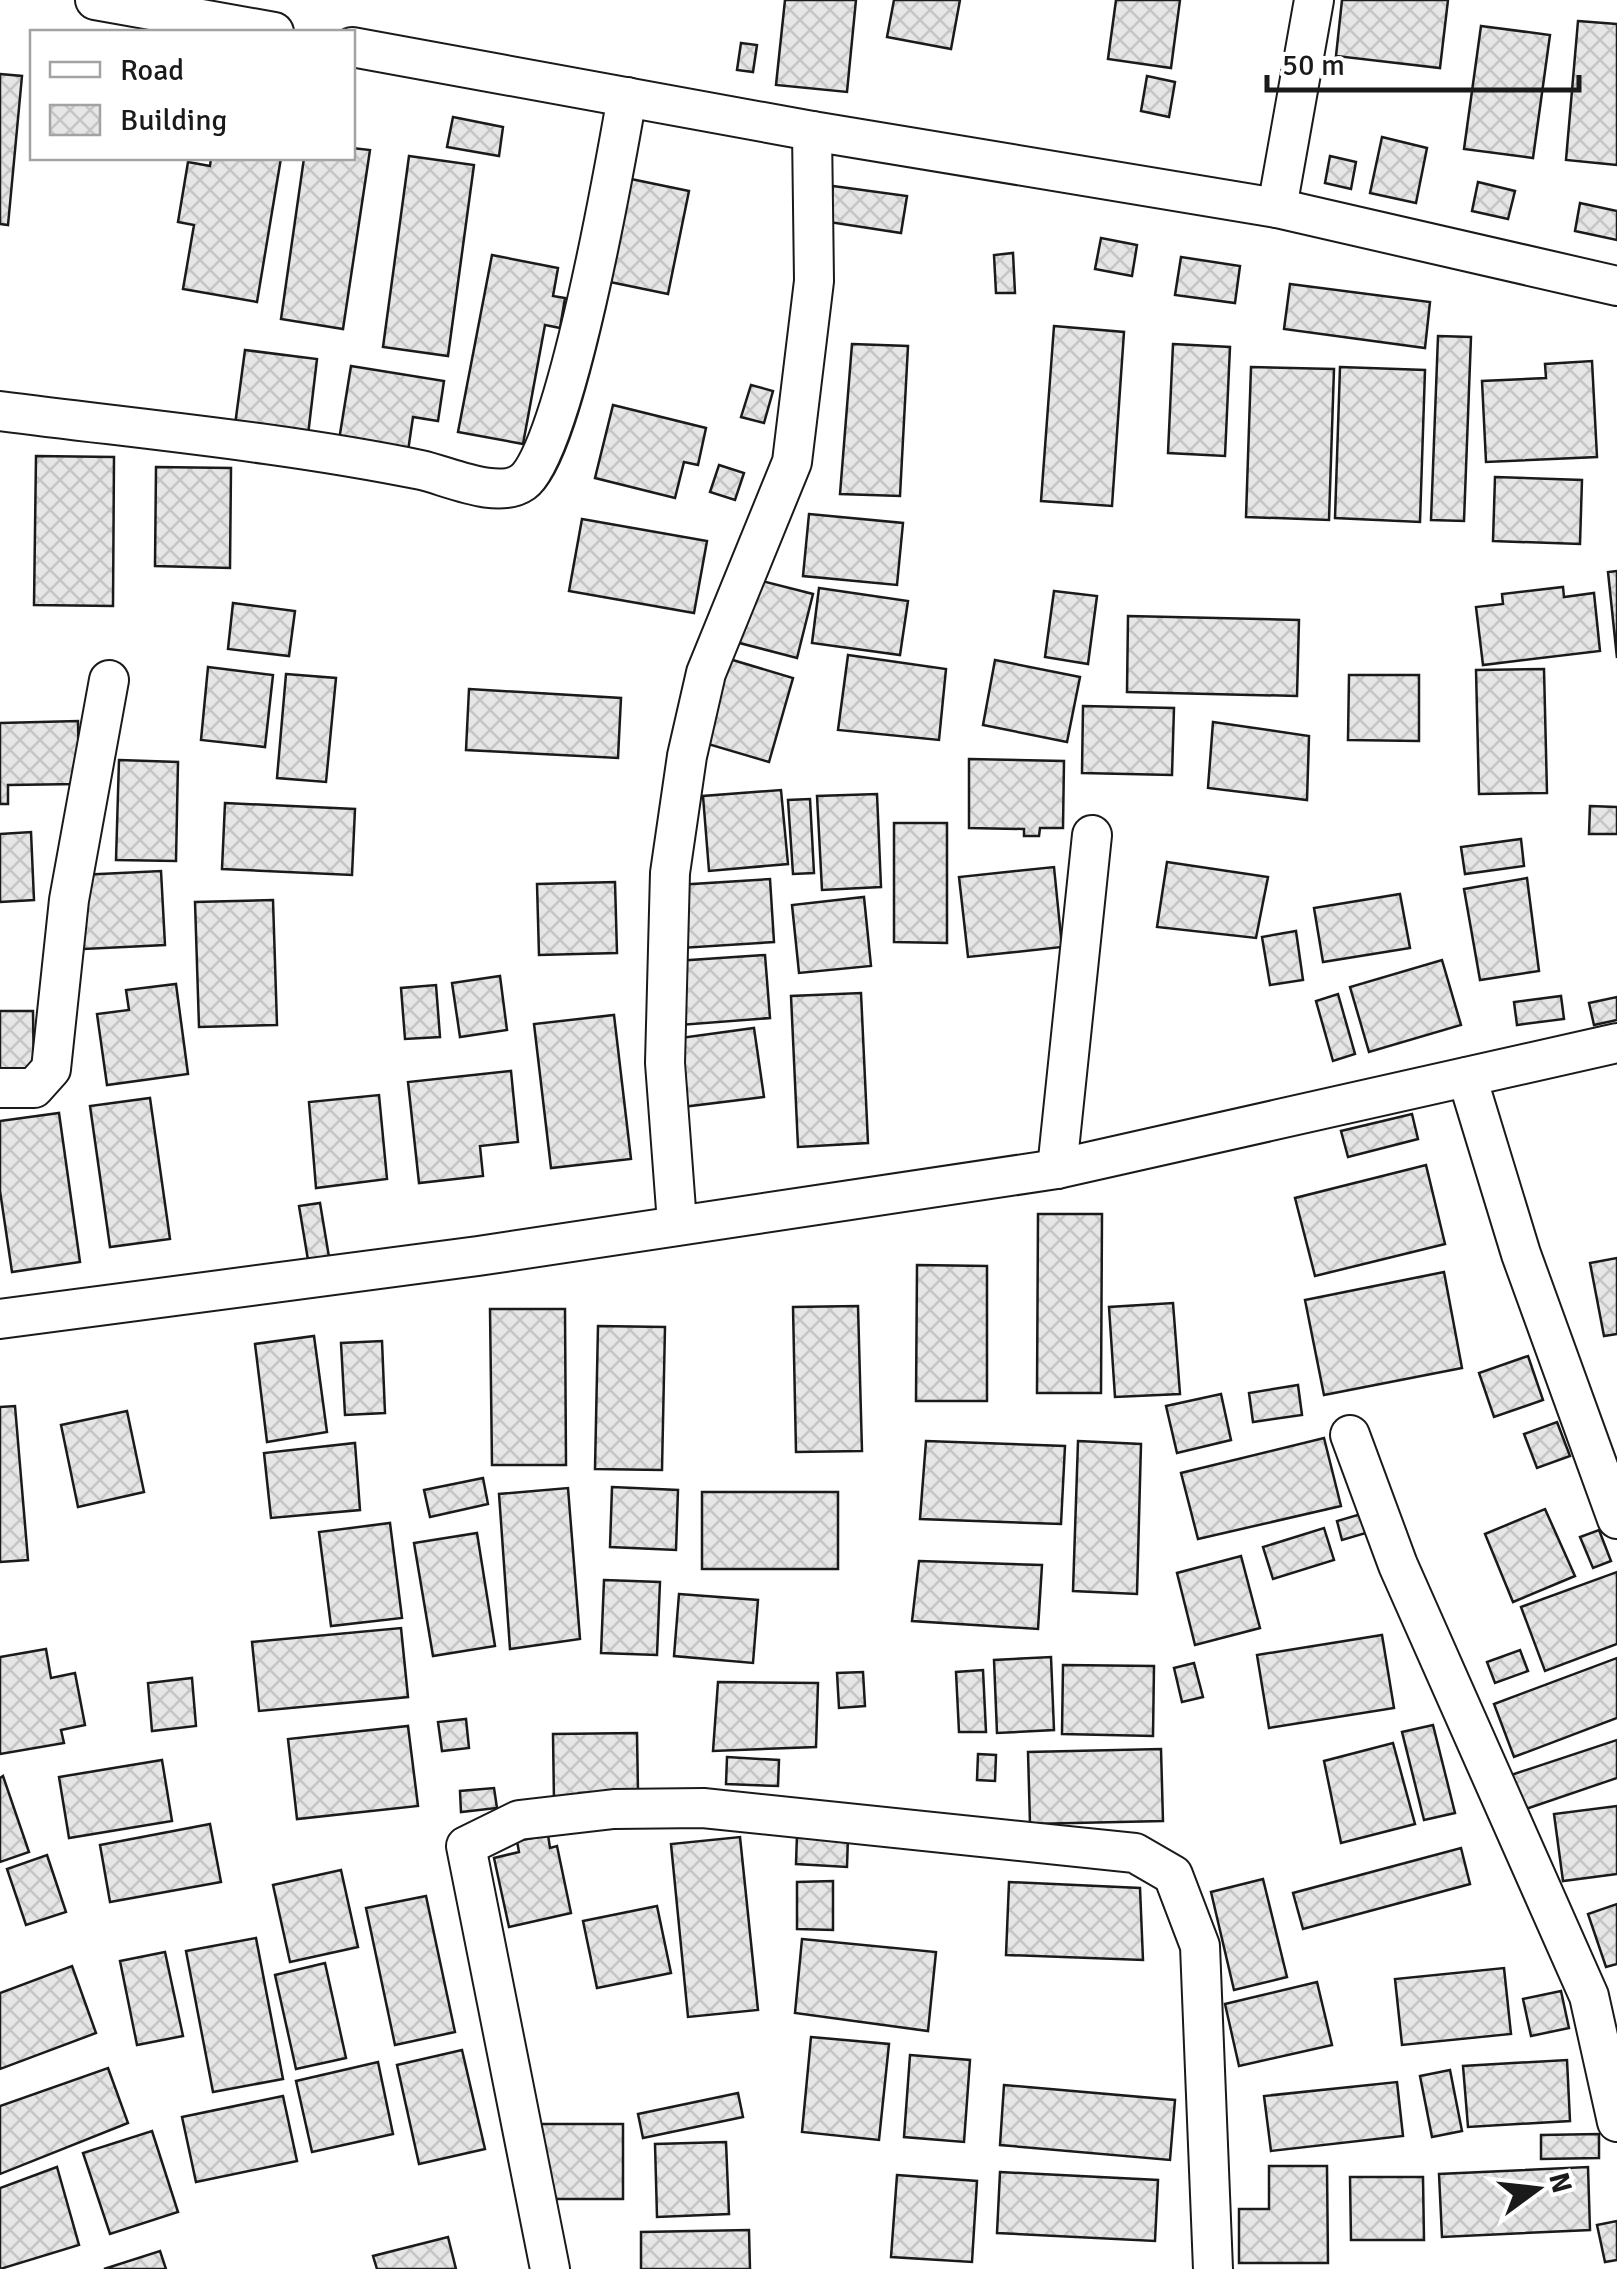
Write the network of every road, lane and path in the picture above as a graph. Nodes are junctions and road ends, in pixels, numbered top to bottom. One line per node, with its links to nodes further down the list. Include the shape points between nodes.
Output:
1 (95, 0): 3 (street)
2 (1314, 0): 7 (street)
3 (263, 30)
4 (355, 48): 5 (street)
5 (627, 97): 6 (street); 9 (street, via 569,372 538,461 520,485 504,489 418,470)
6 (812, 131): 7 (street); 16 (street, via 814,281 792,462 706,672 670,873 665,1063)
7 (1277, 208): 8 (street)
8 (1617, 286)
9 (0, 411)
10 (110, 680): 14 (street, via 69,900 51,1069 34,1088)
11 (1092, 836): 15 (street)
12 (1617, 1043): 13 (street)
13 (1467, 1077): 15 (street); 19 (street, via 1521,1254)
14 (0, 1088)
15 (1056, 1169): 16 (street)
16 (677, 1223): 17 (street)
17 (0, 1319)
18 (1350, 1435): 20 (street, via 1398,1565 1589,1996)
19 (1617, 1519)
20 (1617, 2122)
21 (550, 2269): 22 (street, via 466,1846 520,1820 703,1808 1136,1853 1174,1875 1200,1946)
22 (1213, 2269)

